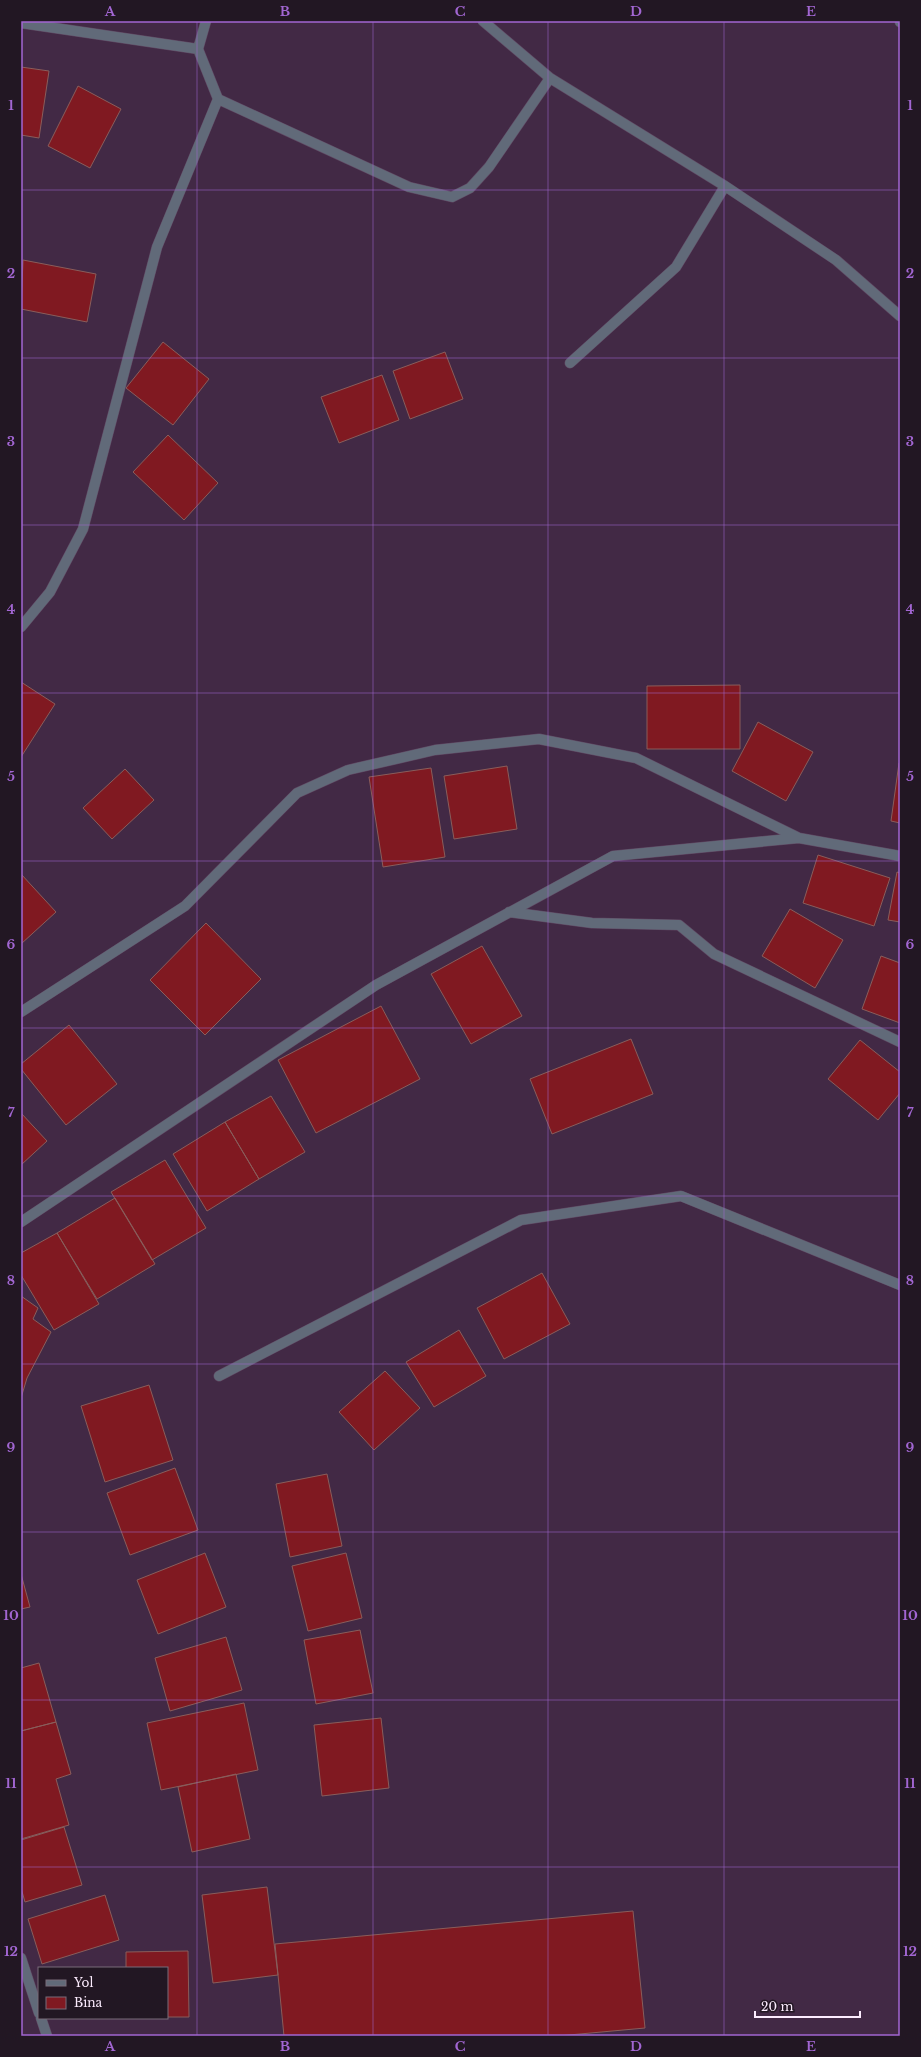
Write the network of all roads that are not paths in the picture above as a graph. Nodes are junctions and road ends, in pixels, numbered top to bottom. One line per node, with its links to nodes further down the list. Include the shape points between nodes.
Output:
1 (206, 21): 4 (street)
2 (483, 21): 5 (street)
3 (21, 23): 4 (street)
4 (198, 49): 6 (street)
5 (550, 78): 6 (street, via 489,167 470,188 452,197 409,187); 7 (street)
6 (218, 99): 10 (street, via 157,247 83,529 50,592)
7 (725, 186): 8 (street, via 836,260); 9 (street, via 676,267)
8 (900, 316)
9 (570, 363)
10 (21, 627)
11 (799, 838): 12 (street); 13 (street, via 613,856); 14 (street, via 636,758 539,740 435,750 406,756 348,770 297,793 185,906)
12 (900, 856)
13 (509, 912): 15 (street, via 592,922 679,925 714,954); 16 (street, via 376,984)
14 (21, 1012)
15 (900, 1042)
16 (21, 1222)
17 (900, 1285): 18 (street, via 681,1196 521,1220)
18 (219, 1376)
19 (21, 1958): 20 (street)
20 (38, 2010)
21 (41, 2019): 22 (street)
22 (47, 2036)

